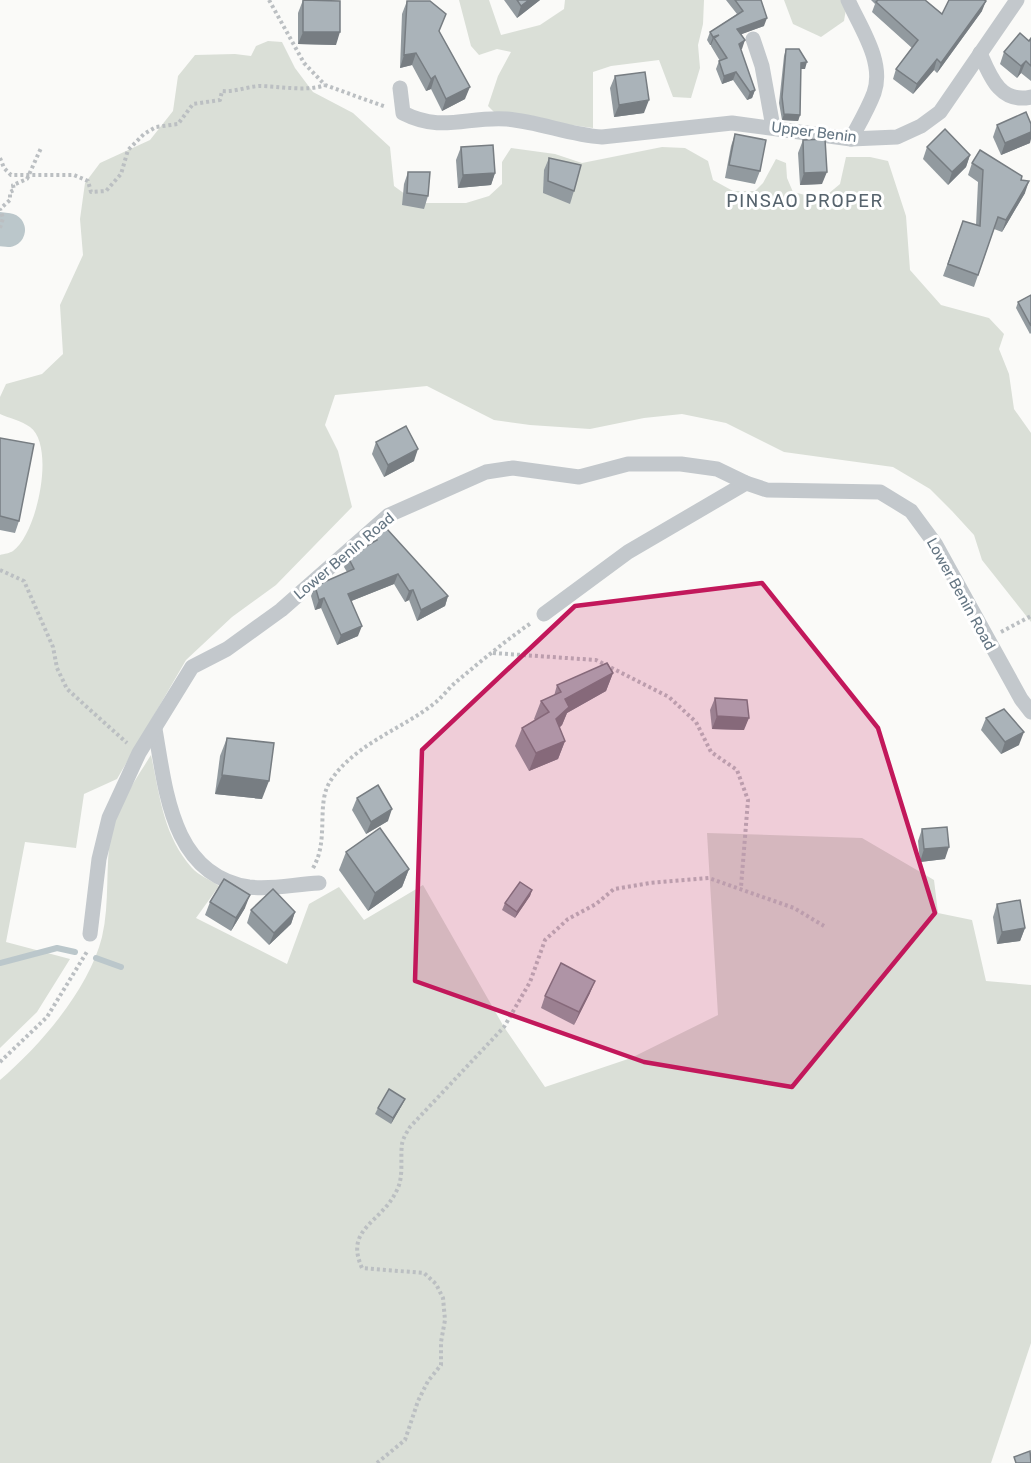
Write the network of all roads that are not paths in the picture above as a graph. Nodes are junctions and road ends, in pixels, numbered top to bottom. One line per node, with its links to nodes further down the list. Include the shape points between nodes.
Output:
1 (848, 0): 8 (street, via 877,74 875,91)
2 (1017, 0): 4 (street, Upper Benin)
3 (753, 39): 7 (street)
4 (980, 53): 6 (street, via 998,88 1010,97); 8 (street, Upper Benin, via 940,111 921,126 897,137)
5 (400, 87): 7 (street, Upper Benin, via 403,113 421,122 444,125 505,119 582,136 640,134 732,123)
6 (1031, 97)
7 (773, 127): 8 (street, Upper Benin)
8 (851, 139)
9 (746, 483): 10 (street, via 628,552); 11 (street, Lower Benin Road, via 767,490 794,492 880,492 911,511 958,581); 12 (street, Lower Benin Road, via 717,469 681,464 628,465 579,477 513,468 486,472 389,515 281,610 227,649 192,667)
10 (544, 614)
11 (1031, 712)
12 (155, 729): 13 (street, via 167,804 200,864 227,882 243,885 271,888); 14 (street, Lower Benin Road, via 139,753 109,818 99,859)
13 (311, 883)
14 (90, 934)

